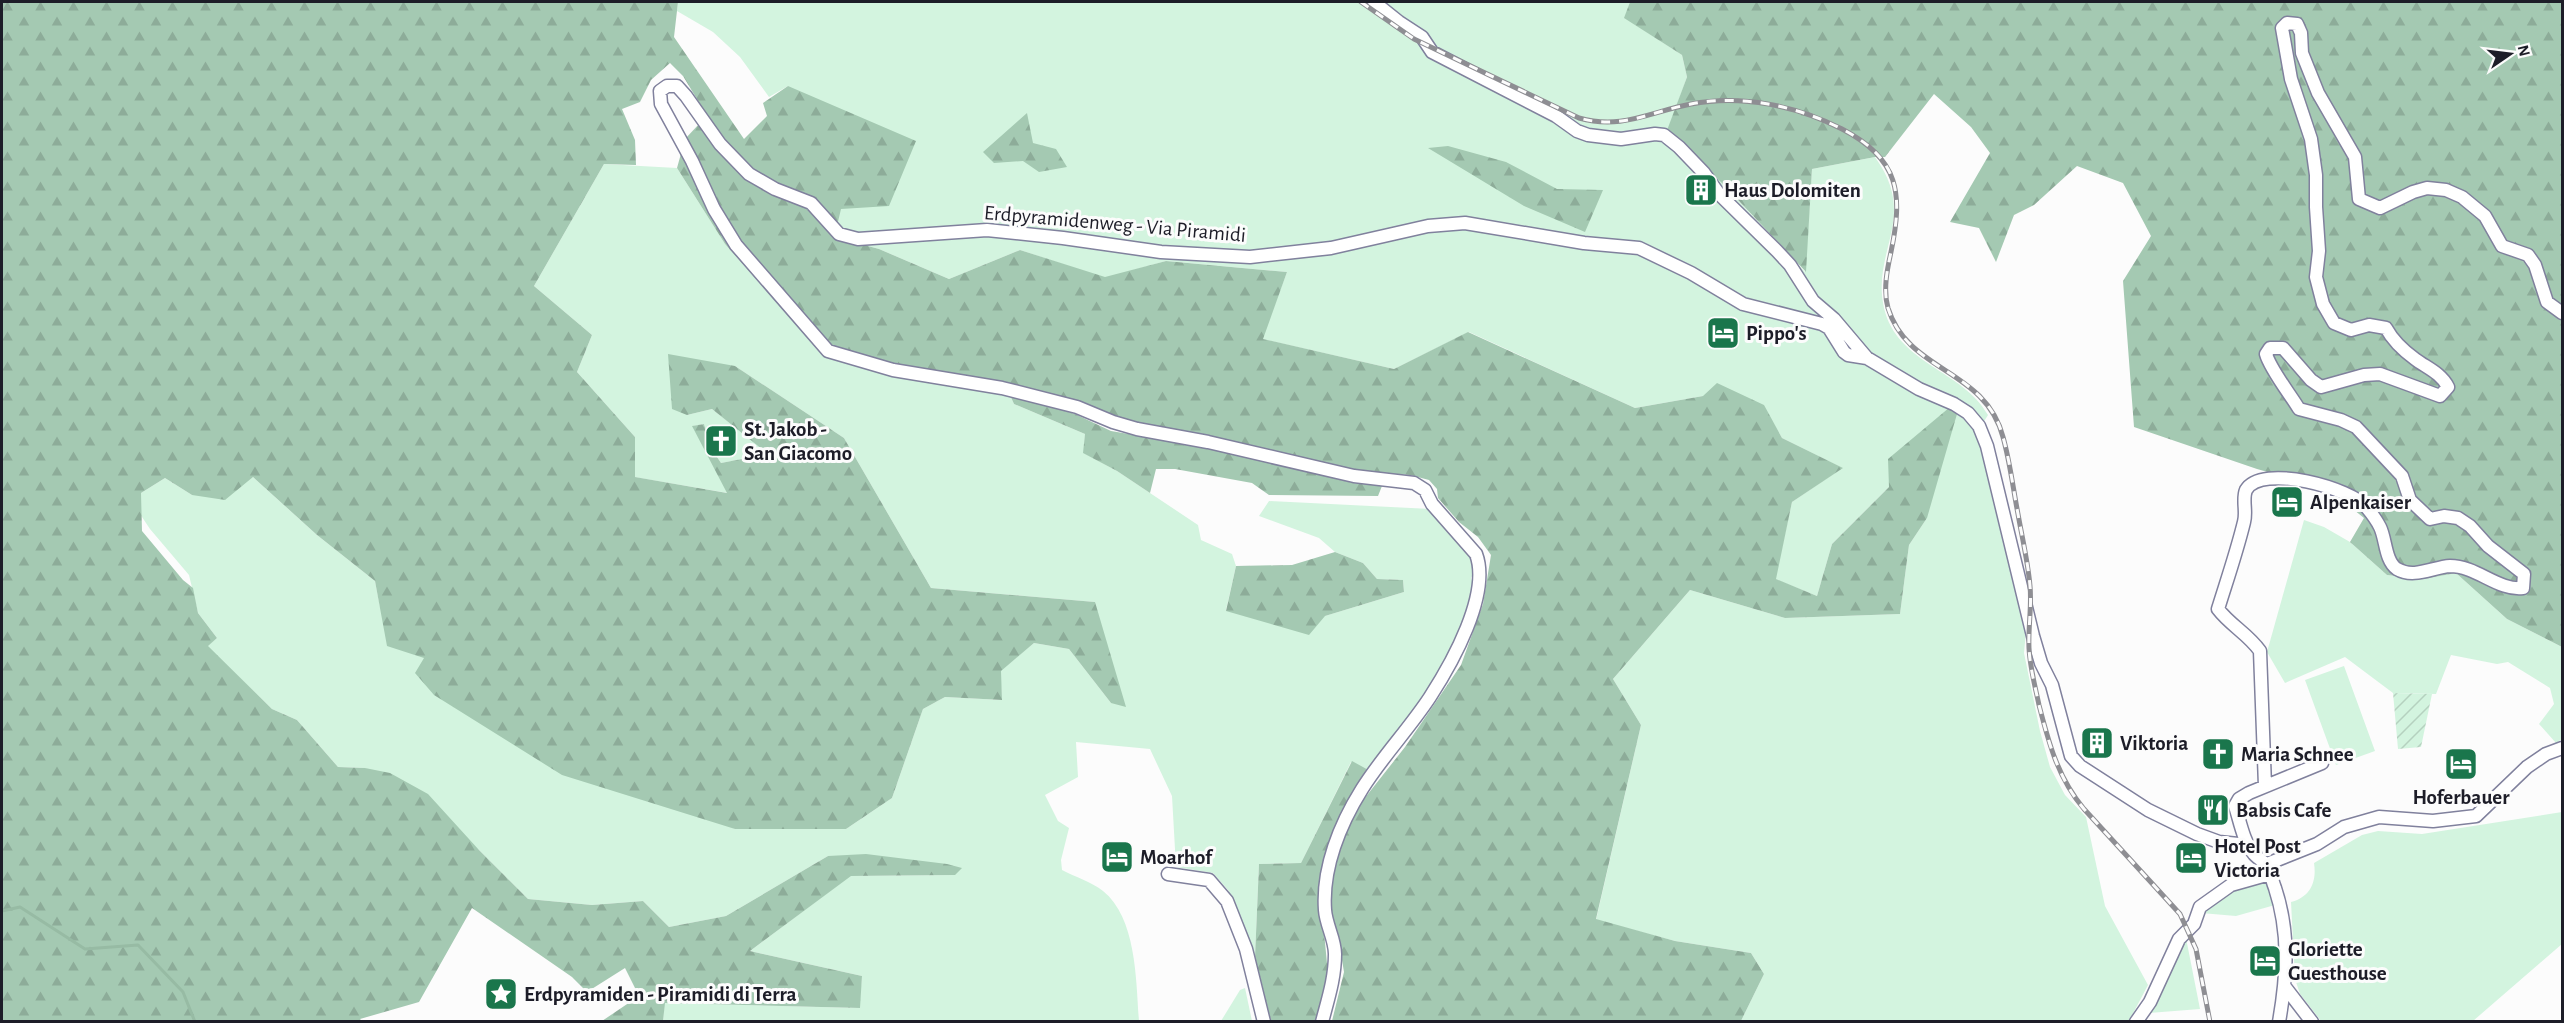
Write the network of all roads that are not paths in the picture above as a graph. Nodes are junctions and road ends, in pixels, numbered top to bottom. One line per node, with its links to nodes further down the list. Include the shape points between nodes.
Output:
1 (1374, 2): 3 (street, via 1422,37 1432,52 1556,116 1577,131 1622,140 1664,135 1778,251 1813,302 1834,319)
2 (2562, 314): 6 (street, via 2547,302 2528,255 2502,246 2485,216 2462,197 2427,188 2380,208 2360,199 2355,157 2318,93 2302,53 2297,24 2287,23 2282,28 2291,79 2311,139 2316,175 2316,277 2323,304 2334,323 2351,330 2368,325 2386,328 2392,339 2443,378 2448,387 2440,396 2380,374 2321,387 2283,348 2270,348 2266,354 2269,364 2299,410 2356,427 2402,476 2410,500 2430,519 2458,518 2524,574 2523,588 2513,589 2482,573 2451,566 2416,573 2398,569 2390,562 2380,527 2365,505 2336,489 2313,483 2271,478 2252,483 2245,492 2245,519 2218,609 2260,651)
3 (1866, 358): 7 (street, Erdpyramidenweg - Via Piramidi, via 1954,404 1979,426 2031,629 2074,761 2148,810 2197,834 2219,842); 12 (street, Erdpyramidenweg - Via Piramidi, via 1844,352 1829,328 1821,324 1743,304 1640,248 1465,223 1428,226 1331,248 1250,257 1161,252 987,231 858,239 839,234 811,203 749,174 720,144 677,86 660,91 661,104 736,245 828,351 893,370 1002,388 1077,407 1137,429 1354,476 1414,483 1425,490 1432,504 1478,558 1480,584 1455,651 1430,697 1362,789 1337,835 1325,910 1335,951 1334,976)
4 (2562, 748): 8 (street, via 2527,767 2476,816 2433,821 2379,818 2344,827)
5 (2322, 763): 6 (street)
6 (2265, 786): 7 (street, via 2239,799 2235,806)
7 (2248, 845): 8 (street)
8 (2268, 869): 10 (street, via 2284,927); 13 (street, via 2231,885 2199,907 2194,924 2179,939 2150,1002)
9 (1168, 874): 11 (street, via 1209,880 1227,901 1246,949)
10 (2285, 987): 14 (street); 15 (street)
11 (1264, 1022)
12 (1322, 1022)
13 (2136, 1022)
14 (2278, 1022)
15 (2312, 1022)

